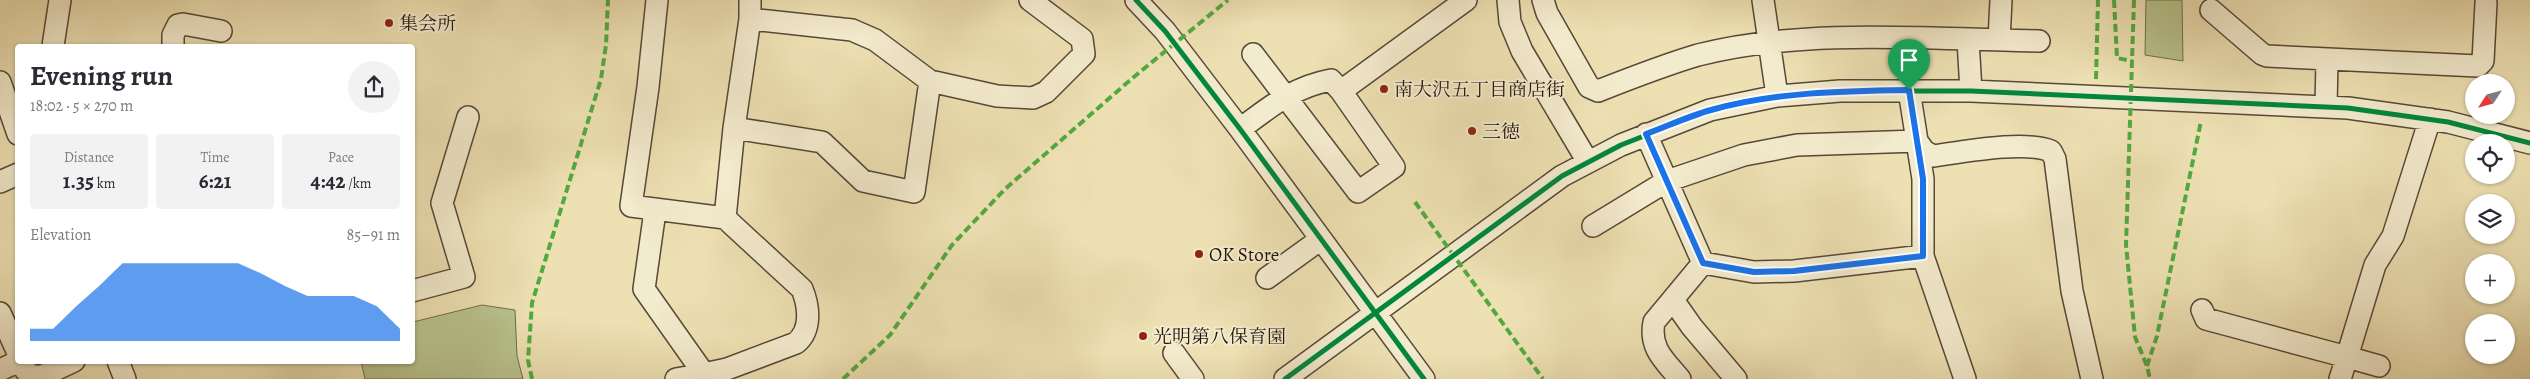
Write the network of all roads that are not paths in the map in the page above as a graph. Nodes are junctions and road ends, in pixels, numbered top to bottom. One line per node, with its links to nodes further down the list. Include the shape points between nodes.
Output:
1 (60, 0): 18 (street)
2 (658, 0): 42 (street, via 631,206)
3 (1030, 0): 22 (street, via 1082,39 1084,54 1046,92 1033,98 996,96)
4 (1136, 0): 34 (street, via 1165,31)
5 (1466, 0): 25 (street)
6 (1508, 0): 38 (street, via 1510,22 1522,51)
7 (1543, 0): 17 (street, via 1588,88 1598,91 1655,68 1700,55)
8 (1763, 0): 17 (street)
9 (2001, 0): 15 (street)
10 (2486, 3): 21 (street, via 2483,61 2478,66)
11 (750, 9): 22 (street, via 852,30 875,40); 33 (street)
12 (2211, 10): 21 (street, via 2262,54)
13 (220, 31): 19 (street, via 178,25)
14 (1968, 40): 15 (street); 17 (street, via 1875,38); 26 (street)
15 (1999, 40): 16 (street)
16 (2039, 41)
17 (1770, 42): 28 (street)
18 (53, 44)
19 (173, 44)
20 (1252, 54): 27 (street)
21 (2327, 60): 29 (street)
22 (930, 81): 33 (street, via 914,192 863,181 822,142)
23 (0, 82): 32 (street)
24 (1909, 90): 26 (street); 28 (street); 36 (street)
25 (1340, 91): 27 (street, via 1331,80 1299,88); 27 (street, via 1394,167 1358,192)
26 (1971, 91): 29 (street)
27 (1285, 96): 34 (street)
28 (1777, 96): 35 (street, via 1710,110)
29 (2326, 107): 31 (street)
30 (468, 117): 49 (street, via 442,203 464,277)
31 (2430, 119): 37 (street); 56 (street, via 2393,236 2375,265)
32 (15, 125)
33 (734, 128): 43 (street)
34 (1240, 129): 45 (street)
35 (1646, 134): 38 (street); 41 (street)
36 (1917, 141): 41 (street, via 1797,145 1771,149); 46 (street, via 1923,179); 72 (street, via 1933,156 2004,148 2051,151 2055,159 2072,291)
37 (2530, 142)
38 (1588, 162): 52 (street, via 1562,176)
39 (15, 175): 40 (street)
40 (0, 182)
41 (1667, 182): 44 (street); 47 (street)
42 (655, 210): 43 (street); 63 (street, via 644,289)
43 (725, 218): 63 (street, via 802,289 808,316 805,331 796,343 727,369)
44 (1593, 226)
45 (1321, 240): 48 (street); 52 (street)
46 (1923, 256): 47 (street, via 1794,271 1754,272); 71 (street)
47 (1703, 263): 50 (street)
48 (1267, 278)
49 (415, 290)
50 (1673, 300): 69 (street, via 1654,322 1652,341); 70 (street)
51 (2202, 310): 56 (street, via 2206,319)
52 (1375, 312): 67 (street); 68 (street)
53 (0, 314): 54 (street)
54 (15, 346)
55 (1174, 353): 66 (street)
56 (2347, 357): 61 (street); 73 (street)
57 (15, 363): 62 (street)
58 (22, 364): 59 (street, via 32,376 42,376)
59 (68, 364)
60 (119, 364): 64 (street)
61 (2379, 366)
62 (0, 370)
63 (704, 374): 65 (street)
64 (125, 379)
65 (676, 379)
66 (1193, 379)
67 (1285, 379)
68 (1424, 379)
69 (1680, 379)
70 (1736, 379)
71 (1965, 379)
72 (2092, 379)
73 (2340, 379)

